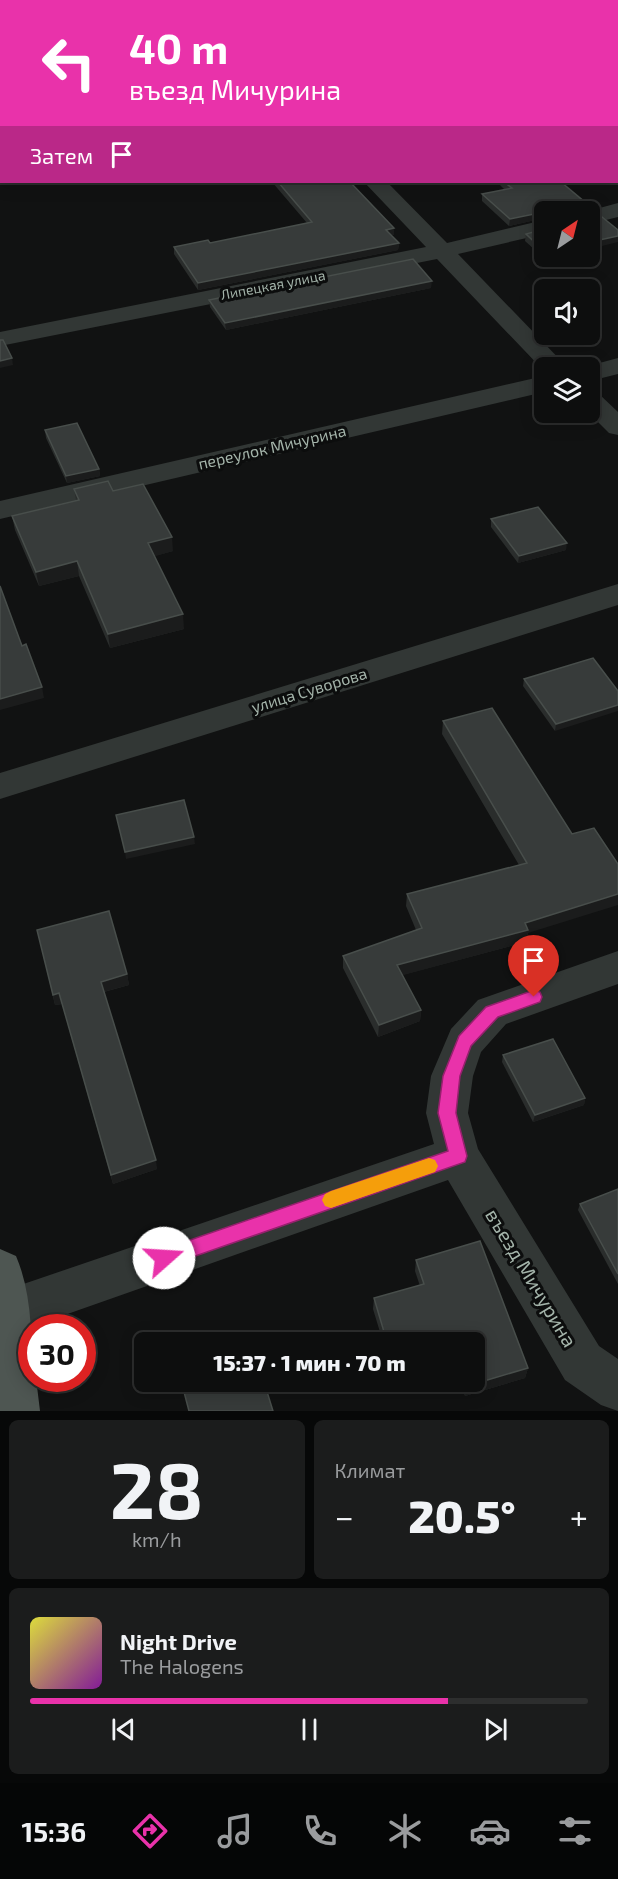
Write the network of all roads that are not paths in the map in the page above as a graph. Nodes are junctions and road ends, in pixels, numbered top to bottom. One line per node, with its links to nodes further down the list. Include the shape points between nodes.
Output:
1 (376, 183): 5 (street)
2 (618, 210): 3 (street)
3 (600, 214)
4 (534, 229): 5 (street, Липецкая улица)
5 (441, 251): 6 (street, Липецкая улица); 7 (street)
6 (0, 339)
7 (545, 357)
8 (618, 366): 9 (street)
9 (600, 370)
10 (534, 386): 13 (street, переулок Мичурина)
11 (600, 410): 12 (street)
12 (618, 427)
13 (0, 510)
14 (618, 594): 15 (street, улица Суворова)
15 (0, 786)
16 (618, 967): 17 (street, въезд Мичурина, via 492,1012 465,1042 452,1076 447,1113)
17 (458, 1156): 18 (street); 19 (street, въезд Мичурина, via 582,1364)
18 (3, 1292): 20 (main road)
19 (618, 1388)
20 (16, 1411)

